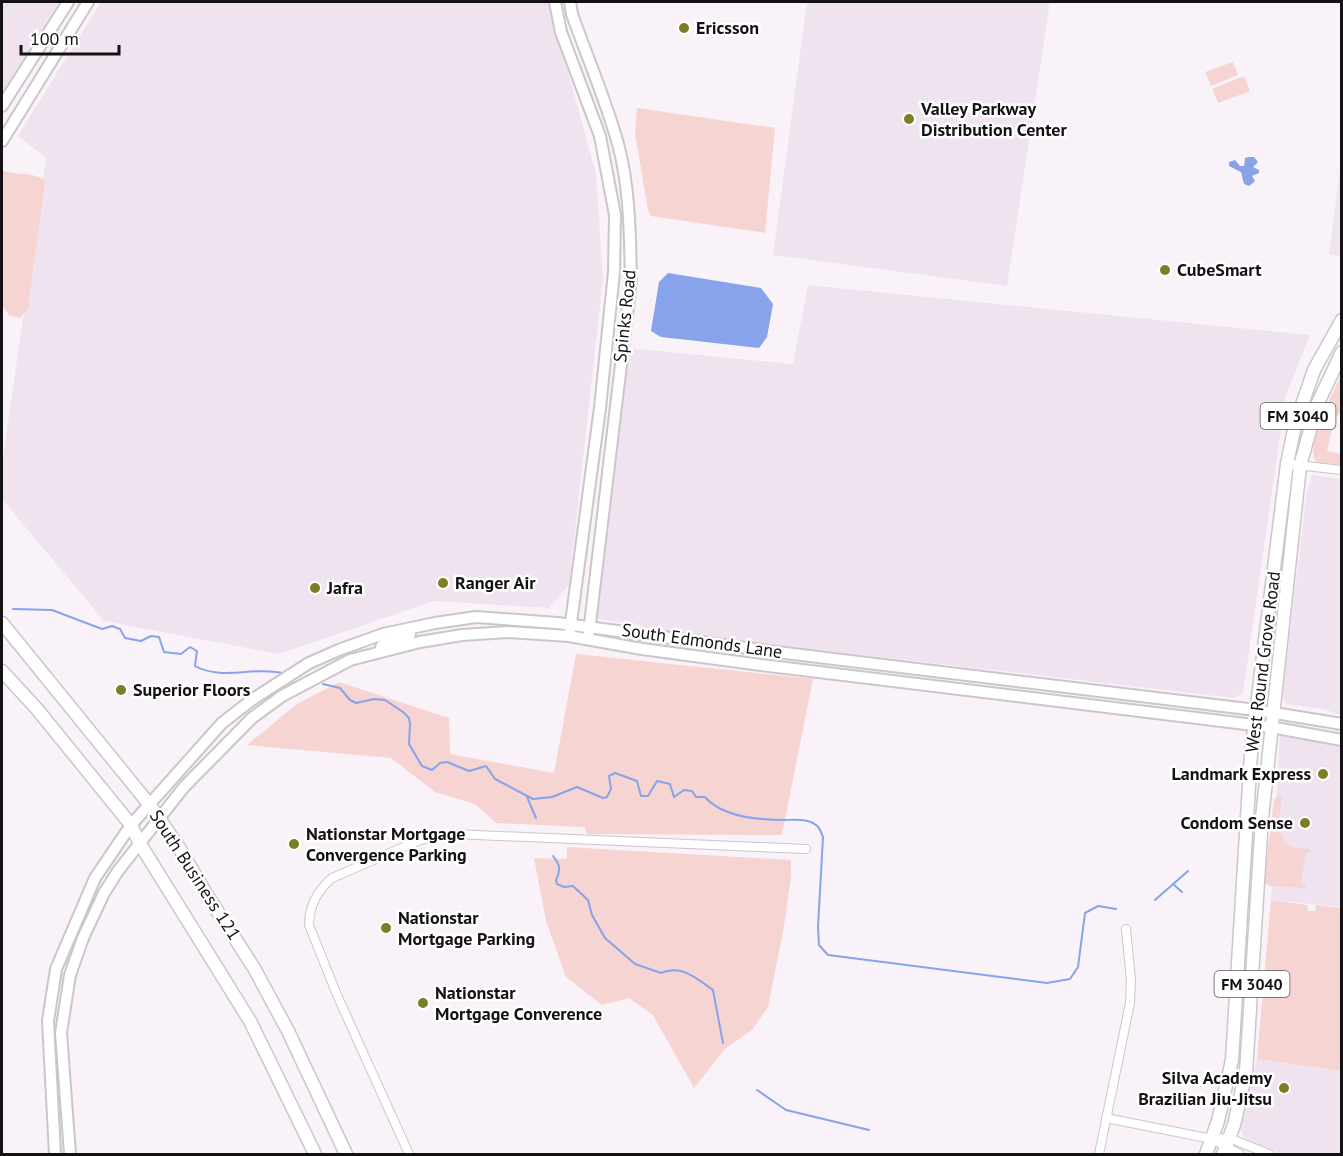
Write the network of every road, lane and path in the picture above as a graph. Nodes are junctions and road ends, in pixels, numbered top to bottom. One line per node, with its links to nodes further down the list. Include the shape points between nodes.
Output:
1 (68, 2): 7 (main road)
2 (88, 2): 8 (main road)
3 (555, 2): 6 (main road, Spinks Road, via 561,32)
4 (570, 2): 5 (main road, Spinks Road)
5 (597, 81): 6 (main road); 9 (main road, Spinks Road, via 619,146)
6 (582, 87): 10 (main road, Spinks Road, via 600,136)
7 (2, 106)
8 (2, 141)
9 (628, 213): 10 (main road); 18 (main road, Spinks Road, via 631,281)
10 (615, 215): 16 (main road, Spinks Road, via 605,363)
11 (1341, 320): 13 (main road, West Round Grove Road / FM 3040, via 1314,370 1295,425)
12 (1341, 352): 13 (main road, West Round Grove Road / FM 3040)
13 (1294, 465): 14 (street); 27 (main road, West Round Grove Road / FM 3040); 28 (main road, West Round Grove Road / FM 3040)
14 (1341, 470)
15 (2, 623): 33 (main road, South Business 121)
16 (571, 624): 17 (main road, South Edmonds Lane, via 476,617); 18 (main road, South Edmonds Lane); 19 (main road, Spinks Road)
17 (421, 626): 21 (main road, via 418,633 382,645); 23 (main road, South Edmonds Lane, via 383,634)
18 (589, 626): 20 (main road, Spinks Road); 22 (main road, South Edmonds Lane)
19 (568, 636): 20 (main road, South Edmonds Lane); 21 (main road, South Edmonds Lane, via 490,633)
20 (588, 638): 25 (main road, South Edmonds Lane)
21 (380, 651): 26 (main road, South Edmonds Lane, via 350,660)
22 (837, 659): 25 (main road); 27 (main road, South Edmonds Lane)
23 (309, 663): 26 (main road, via 309,672 283,688); 33 (main road, South Edmonds Lane, via 222,723)
24 (2, 671): 35 (main road, South Business 121)
25 (831, 674): 30 (main road, South Edmonds Lane)
26 (282, 696): 34 (main road, South Edmonds Lane, via 252,718 206,763)
27 (1256, 710): 28 (main road, South Edmonds Lane); 30 (main road, West Round Grove Road / FM 3040)
28 (1272, 712): 29 (main road, South Edmonds Lane); 31 (main road, West Round Grove Road / FM 3040)
29 (1341, 724)
30 (1255, 725): 31 (main road, South Edmonds Lane); 46 (main road, West Round Grove Road / FM 3040, via 1232,1060)
31 (1270, 727): 32 (main road, South Edmonds Lane); 47 (main road, West Round Grove Road / FM 3040, via 1248,1044 1241,1097)
32 (1341, 740)
33 (149, 804): 34 (main road, South Business 121); 35 (main road, South Edmonds Lane)
34 (160, 820): 36 (main road, South Edmonds Lane); 51 (main road, South Business 121, via 254,968)
35 (131, 825): 36 (main road, South Business 121); 38 (main road, South Edmonds Lane, via 95,878)
36 (140, 844): 40 (main road, South Edmonds Lane, via 104,893 82,938); 50 (main road, South Business 121, via 250,1021)
37 (806, 849): 52 (street, via 454,834 420,840 332,878 314,899 309,926)
38 (84, 903): 40 (main road, via 67,961); 41 (main road)
39 (1126, 929): 45 (street, via 1130,1003)
40 (70, 975): 42 (main road)
41 (54, 980): 42 (main road, via 59,990 55,1023); 43 (main road, via 48,1021)
42 (61, 1033): 44 (main road)
43 (51, 1075): 44 (main road, via 60,1111); 48 (main road)
44 (66, 1116): 49 (main road)
45 (1106, 1118): 46 (street); 53 (street)
46 (1212, 1139): 47 (street); 54 (main road, West Round Grove Road / FM 3040)
47 (1226, 1147): 55 (street); 56 (street)
48 (55, 1155)
49 (70, 1155)
50 (315, 1155)
51 (346, 1155)
52 (409, 1155)
53 (1099, 1155)
54 (1206, 1155)
55 (1240, 1155)
56 (1269, 1155)

